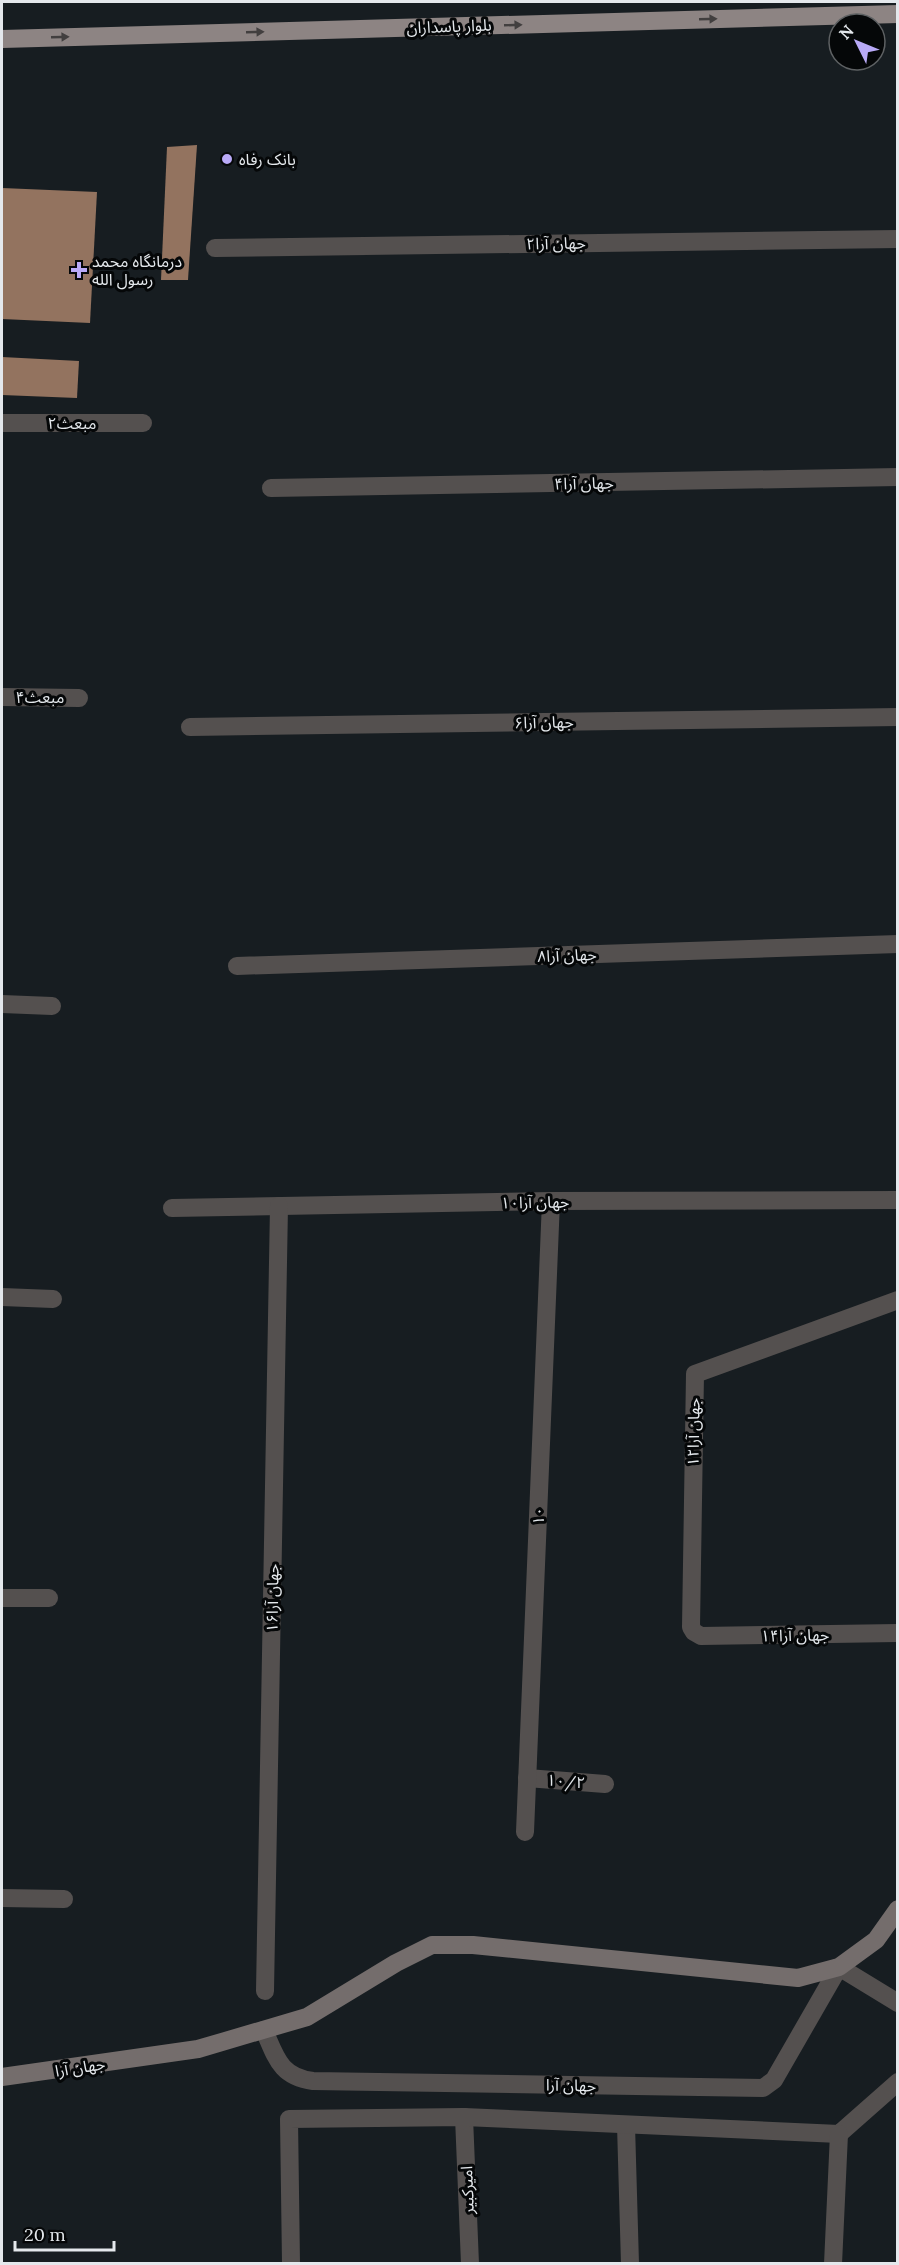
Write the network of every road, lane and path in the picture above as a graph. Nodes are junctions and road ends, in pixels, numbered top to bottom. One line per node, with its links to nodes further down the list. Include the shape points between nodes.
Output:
1 (897, 14): 2 (main road, بلوار پاسداران, one-way to 1)
2 (2, 39)
3 (897, 239): 4 (street, جهان آرا۲)
4 (215, 248)
5 (2, 423): 6 (street, مبعث۲)
6 (143, 423)
7 (897, 477): 8 (street, جهان آرا۴)
8 (271, 488)
9 (2, 697): 10 (street, مبعث۴)
10 (79, 698)
11 (897, 717): 12 (street, جهان آرا۶)
12 (190, 727)
13 (897, 944): 14 (street, جهان آرا۸)
14 (237, 966)
15 (2, 1004): 16 (street)
16 (52, 1006)
17 (897, 1200): 18 (street, جهان آرا۱۰)
18 (551, 1201): 19 (street, جهان آرا۱۰); 28 (street, ۱۰)
19 (279, 1206): 20 (street, جهان آرا۱۰); 35 (street, جهان آرا۱۶)
20 (172, 1208)
21 (2, 1298): 22 (street)
22 (53, 1299)
23 (897, 1300): 26 (street, جهان آرا۱۲, via 695,1374 691,1627)
24 (2, 1598): 25 (street)
25 (49, 1599)
26 (694, 1632): 27 (street, جهان آرا۱۴, via 701,1636)
27 (897, 1633)
28 (527, 1778): 29 (street, ۱۰/۲); 30 (street, ۱۰)
29 (605, 1784)
30 (525, 1832)
31 (2, 1898): 32 (street)
32 (64, 1899)
33 (897, 1909): 34 (street, جهان آرا, via 876,1940)
34 (839, 1967): 36 (street); 37 (street, جهان آرا, via 798,1978 473,1945 432,1945 307,2017); 37 (street, جهان آرا, via 774,2080 763,2088 313,2081 296,2079 280,2065)
35 (265, 1990)
36 (897, 2003)
37 (264, 2030): 38 (street, جهان آرا, via 198,2049)
38 (2, 2077)
39 (897, 2082): 42 (street)
40 (464, 2117): 41 (street); 43 (street, via 289,2119); 44 (street, امیرکبیر)
41 (626, 2125): 42 (street); 45 (street)
42 (839, 2134): 46 (street)
43 (291, 2264)
44 (470, 2264)
45 (630, 2264)
46 (833, 2264)

